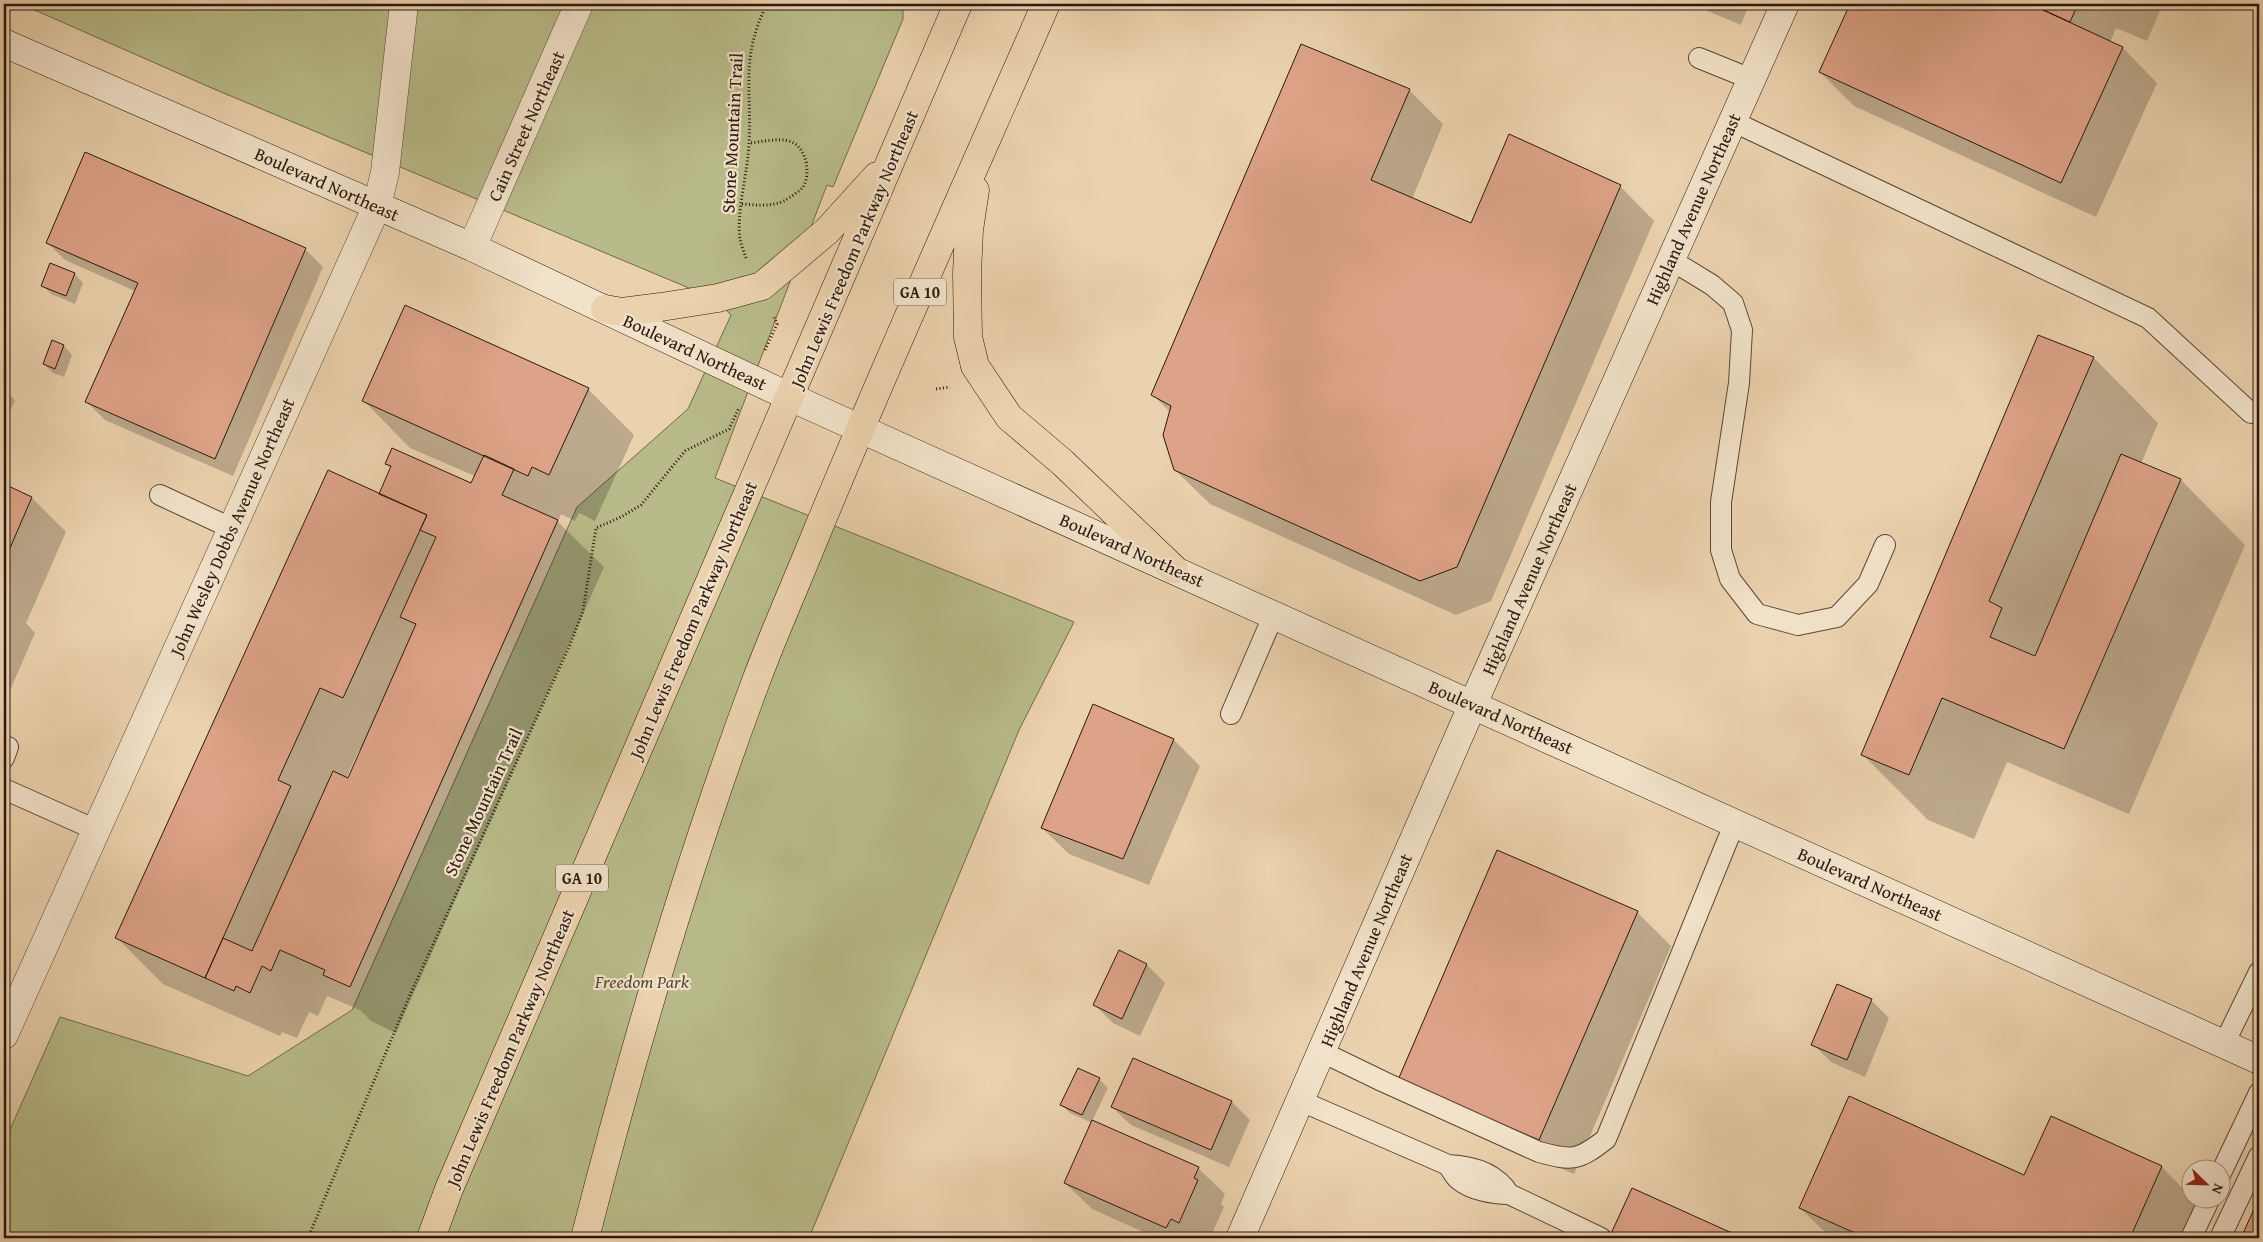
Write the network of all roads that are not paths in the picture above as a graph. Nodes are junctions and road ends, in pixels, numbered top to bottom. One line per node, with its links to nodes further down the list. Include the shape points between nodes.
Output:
1 (404, 4): 12 (main road, John Wesley Dobbs Avenue Northeast, via 385,172)
2 (579, 4): 13 (main road, Cain Street Northeast)
3 (958, 4): 11 (highway, John Lewis Freedom Parkway Northeast / GA 10)
4 (1046, 4): 10 (highway, GA 10)
5 (1785, 4): 8 (main road, Highland Avenue Northeast)
6 (4, 43): 12 (main road, Boulevard Northeast)
7 (1699, 58): 8 (lane)
8 (1752, 79): 9 (main road, Highland Avenue Northeast)
9 (1732, 122): 14 (main road, Highland Avenue Northeast); 17 (lane, via 2148,318)
10 (980, 157): 18 (highway, GA 10); 22 (highway, via 969,230 967,274 968,337 975,366 1009,416)
11 (892, 160): 15 (highway, via 827,231 762,286 671,306 622,312); 16 (highway, John Lewis Freedom Parkway Northeast / GA 10)
12 (377, 206): 13 (main road, Boulevard Northeast); 20 (main road, John Wesley Dobbs Avenue Northeast)
13 (472, 247): 15 (main road, Boulevard Northeast)
14 (1671, 260): 21 (lane, via 1712,285 1733,304 1742,330 1740,383 1721,502 1721,550 1730,579 1758,614 1798,625 1837,618 1868,584); 24 (main road, Highland Avenue Northeast)
15 (605, 309): 16 (main road, Boulevard Northeast)
16 (790, 397): 18 (main road, Boulevard Northeast); 39 (highway, John Lewis Freedom Parkway Northeast / GA 10, via 449,1189)
17 (2251, 413)
18 (861, 428): 22 (main road, Boulevard Northeast); 40 (highway, GA 10, via 756,681 718,788 665,950)
19 (160, 495): 20 (lane)
20 (231, 528): 28 (main road, John Wesley Dobbs Avenue Northeast)
21 (1885, 545)
22 (1174, 568): 23 (main road, Boulevard Northeast)
23 (1274, 614): 24 (main road, Boulevard Northeast); 25 (lane)
24 (1473, 704): 27 (main road, Boulevard Northeast); 32 (main road, Highland Avenue Northeast)
25 (1231, 714)
26 (4, 789): 28 (lane)
27 (1734, 822): 31 (main road, Boulevard Northeast); 32 (lane, via 1606,1139 1589,1152 1566,1159 1539,1152)
28 (96, 830): 30 (main road, John Wesley Dobbs Avenue Northeast)
29 (2259, 972): 31 (lane)
30 (4, 1035)
31 (2224, 1044): 33 (main road, Boulevard Northeast)
32 (1322, 1052): 35 (main road, Highland Avenue Northeast)
33 (2259, 1060)
34 (2259, 1093): 37 (lane)
35 (1301, 1101): 41 (main road, Highland Avenue Northeast); 42 (lane, via 1448,1165 1467,1166 1501,1181 1509,1194)
36 (2259, 1156): 44 (lane)
37 (2227, 1160)
38 (2204, 1210): 43 (lane)
39 (431, 1238)
40 (585, 1238)
41 (1240, 1238)
42 (1601, 1238)
43 (2191, 1238)
44 (2220, 1238)

